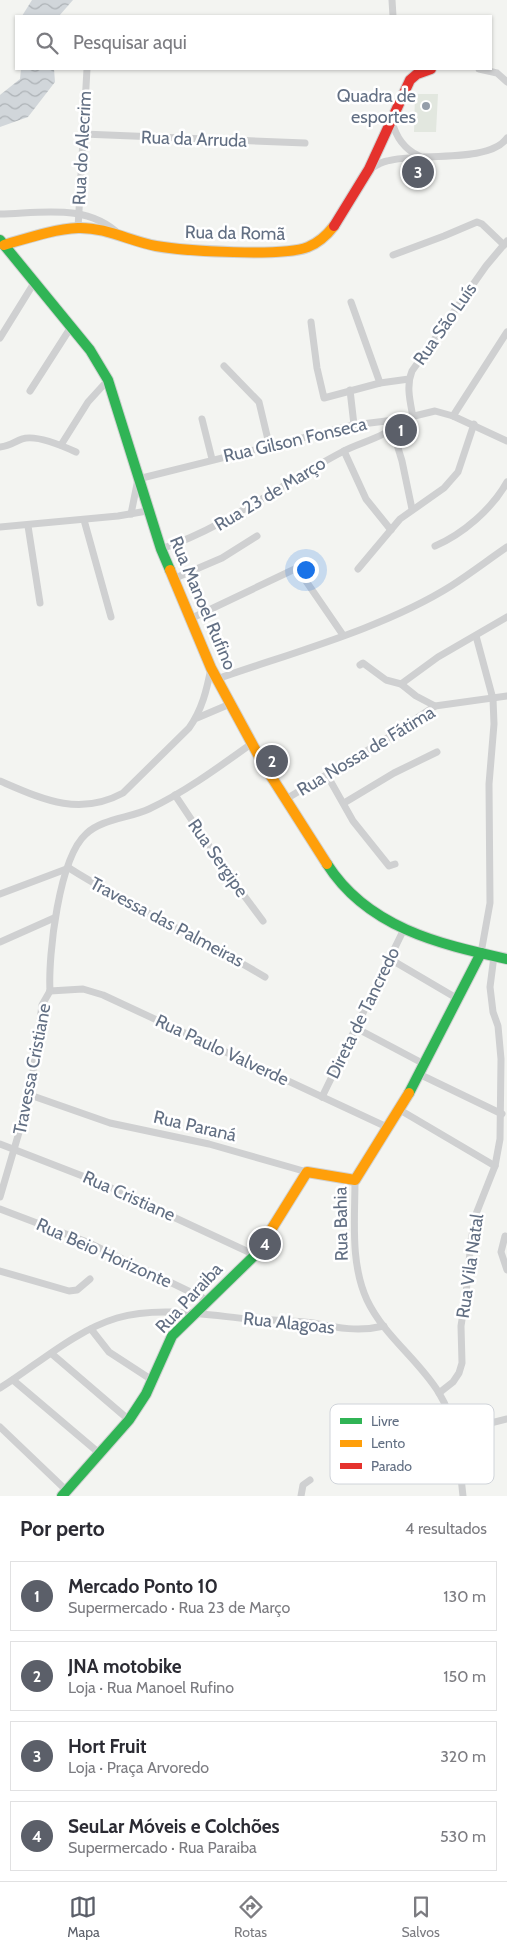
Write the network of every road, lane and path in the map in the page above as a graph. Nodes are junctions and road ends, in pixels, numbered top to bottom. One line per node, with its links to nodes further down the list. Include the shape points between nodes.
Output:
1 (392, 0): 2 (street)
2 (393, 15)
3 (87, 70): 8 (street, Rua do Alecrim)
4 (482, 70): 6 (street)
5 (417, 71): 7 (street, Rua da Romã, via 405,89)
6 (506, 78)
7 (392, 121): 11 (street, via 404,147); 12 (street, Rua da Romã)
8 (83, 134): 10 (street, Rua da Arruda); 13 (street, Rua do Alecrim)
9 (507, 138): 11 (street, via 484,152)
10 (305, 143)
11 (420, 157): 12 (street, via 386,161)
12 (370, 169): 16 (street, Rua da Romã, via 327,235 297,250 185,249)
13 (78, 213): 14 (street, Rua da Romã); 15 (street, Rua do Alecrim); 16 (street, Rua da Romã, via 105,223)
14 (0, 214)
15 (78, 228): 16 (street, Rua da Romã); 17 (street, Rua da Romã)
16 (122, 237)
17 (2, 242): 20 (street, Rua Manoel Rufino)
18 (505, 243): 19 (street, via 477,222); 27 (street, Rua São Luís, via 422,354)
19 (393, 255)
20 (34, 283): 23 (street, Rua Manoel Rufino); 25 (street)
21 (351, 302): 29 (street)
22 (311, 322): 31 (street, via 323,397)
23 (71, 327): 28 (street, Rua Manoel Rufino); 30 (street)
24 (507, 332): 32 (street)
25 (0, 337)
26 (224, 366): 40 (street, via 260,402)
27 (409, 379): 29 (street); 33 (street, Rua São Luís)
28 (108, 380): 41 (street, via 88,402); 46 (street, Rua Manoel Rufino)
29 (380, 383): 31 (street)
30 (30, 390)
31 (350, 390): 37 (street)
32 (452, 416): 33 (street, Rua Gilson Fonseca, via 439,411); 36 (street, Rua Gilson Fonseca)
33 (413, 417): 35 (street, Rua Gilson Fonseca)
34 (202, 419): 45 (street)
35 (402, 419): 37 (street, Rua Gilson Fonseca); 38 (street, Rua 23 de Março)
36 (474, 424): 39 (street, Rua Gilson Fonseca); 48 (street, via 458,472 444,488)
37 (354, 425): 40 (street, Rua Gilson Fonseca)
38 (392, 428): 43 (street, Rua 23 de Março, via 374,440); 48 (street)
39 (506, 439)
40 (269, 444): 45 (street, Rua Gilson Fonseca)
41 (61, 445): 42 (street, via 28,438); 44 (street)
42 (0, 447)
43 (344, 450): 54 (street, via 366,499); 58 (street, Rua 23 de Março, via 210,530)
44 (76, 452)
45 (212, 459): 46 (street, Rua Gilson Fonseca)
46 (138, 479): 49 (street, Rua Manoel Rufino); 50 (street)
47 (507, 482): 56 (street, via 484,511 455,536)
48 (412, 509): 54 (street)
49 (147, 511): 50 (street); 58 (street, Rua Manoel Rufino)
50 (131, 514): 51 (street)
51 (84, 520): 52 (street); 62 (street)
52 (28, 526): 53 (street); 61 (street)
53 (0, 528)
54 (391, 530): 59 (street)
55 (257, 536): 60 (street, via 222,558)
56 (435, 546)
57 (507, 547): 65 (street, via 450,587 412,607)
58 (161, 549): 60 (street, Rua Manoel Rufino)
59 (358, 569)
60 (173, 579): 64 (street, Rua Manoel Rufino)
61 (40, 603)
62 (111, 617)
63 (507, 617): 66 (street)
64 (190, 619): 65 (street, via 298,568); 68 (street, Rua Manoel Rufino)
65 (343, 635): 69 (street)
66 (476, 636): 70 (street, via 438,657); 72 (street)
67 (360, 665): 70 (street, via 363,663 388,682)
68 (211, 668): 69 (street, Rua Manoel Rufino); 75 (street)
69 (217, 679): 73 (street, Rua Manoel Rufino)
70 (401, 684): 74 (street)
71 (507, 696): 72 (street, Rua Nossa de Fátima)
72 (493, 700): 74 (street, Rua Nossa de Fátima); 90 (street, via 489,784 490,895)
73 (230, 704): 75 (street); 76 (street, Rua Manoel Rufino)
74 (435, 706): 78 (street, Rua Nossa de Fátima)
75 (197, 718): 79 (street, via 123,793 111,800 97,804 65,804 43,799)
76 (251, 744): 80 (street, Travessa Cristiane); 81 (street, Rua Manoel Rufino)
77 (438, 752): 82 (street, via 394,773)
78 (327, 775): 81 (street, Rua Nossa de Fátima); 82 (street)
79 (0, 781)
80 (176, 795): 84 (street, Travessa Cristiane, via 134,816 90,830 79,842); 87 (street, Rua Sergipe)
81 (286, 799): 88 (street, Rua Manoel Rufino, via 347,893 372,912)
82 (344, 803): 83 (street, via 364,837 390,866)
83 (395, 864)
84 (69, 868): 85 (street); 86 (street, Travessa Cristiane); 94 (street, Travessa das Palmeiras, via 220,949)
85 (0, 894)
86 (54, 918): 89 (street); 95 (street, Travessa Cristiane)
87 (263, 921)
88 (404, 929): 90 (street, Rua Manoel Rufino, via 429,940); 92 (street, Direta de Tancredo)
89 (0, 942)
90 (481, 953): 91 (street, Rua Manoel Rufino); 96 (street, Rua Bahia)
91 (494, 956): 93 (street, Rua Manoel Rufino); 97 (street, Rua Vila Natal, via 491,1000)
92 (390, 959): 96 (street); 98 (street, Direta de Tancredo)
93 (507, 959)
94 (265, 977)
95 (50, 990): 102 (street, Travessa Cristiane, via 42,1005); 103 (street, Rua Paulo Valverde, via 83,989 103,995)
96 (458, 999): 100 (street, Rua Bahia)
97 (498, 1026): 99 (street); 105 (street, Rua Vila Natal)
98 (356, 1028): 100 (street); 103 (street, Direta de Tancredo)
99 (507, 1028)
100 (424, 1064): 101 (street, Rua Bahia)
101 (419, 1074): 104 (street, Rua Bahia); 105 (street)
102 (30, 1095): 108 (street, Travessa Cristiane); 110 (street, Rua Paraná, via 118,1124 209,1144)
103 (322, 1097): 106 (street, Rua Paulo Valverde)
104 (400, 1110): 106 (street, Rua Bahia); 109 (street)
105 (502, 1114): 109 (street, Rua Vila Natal)
106 (389, 1128): 111 (street, Rua Bahia)
107 (0, 1144): 108 (street, Rua Cristiane)
108 (16, 1148): 112 (street, Travessa Cristiane); 115 (street, Rua Cristiane)
109 (494, 1166): 127 (street, Rua Vila Natal, via 476,1214 471,1241 461,1326 462,1363 453,1382)
110 (307, 1172): 111 (street, Rua Paraná); 115 (street, Rua Paraiba)
111 (355, 1180): 121 (street, Rua Bahia, via 357,1266 368,1300)
112 (0, 1197)
113 (0, 1209): 119 (street, Rua Beio Horizonte, via 87,1242)
114 (505, 1236): 116 (street, via 501,1252)
115 (255, 1254): 119 (street, Rua Paraiba)
116 (506, 1266)
117 (0, 1271): 118 (street, via 69,1292)
118 (90, 1280)
119 (207, 1300): 120 (street, Rua Paraiba)
120 (194, 1314): 121 (street, Rua Alagoas, via 313,1323 356,1330); 122 (street, Rua Alagoas, via 130,1316); 125 (street, Rua Paraiba, via 172,1336)
121 (384, 1326): 127 (street, Rua Bahia)
122 (91, 1329): 123 (street, Rua Alagoas); 125 (street, via 109,1352)
123 (52, 1354): 124 (street, Rua Alagoas); 130 (street)
124 (13, 1380): 126 (street, Rua Alagoas); 133 (street)
125 (152, 1380): 130 (street, Rua Paraiba)
126 (0, 1388)
127 (439, 1393): 128 (street, Rua Bahia)
128 (444, 1404)
129 (507, 1419): 131 (street)
130 (129, 1420): 133 (street, Rua Paraiba)
131 (494, 1422)
132 (0, 1427): 135 (street)
133 (99, 1453): 135 (street, Rua Paraiba)
134 (310, 1480): 136 (street, via 304,1484)
135 (64, 1494)
136 (302, 1496)

